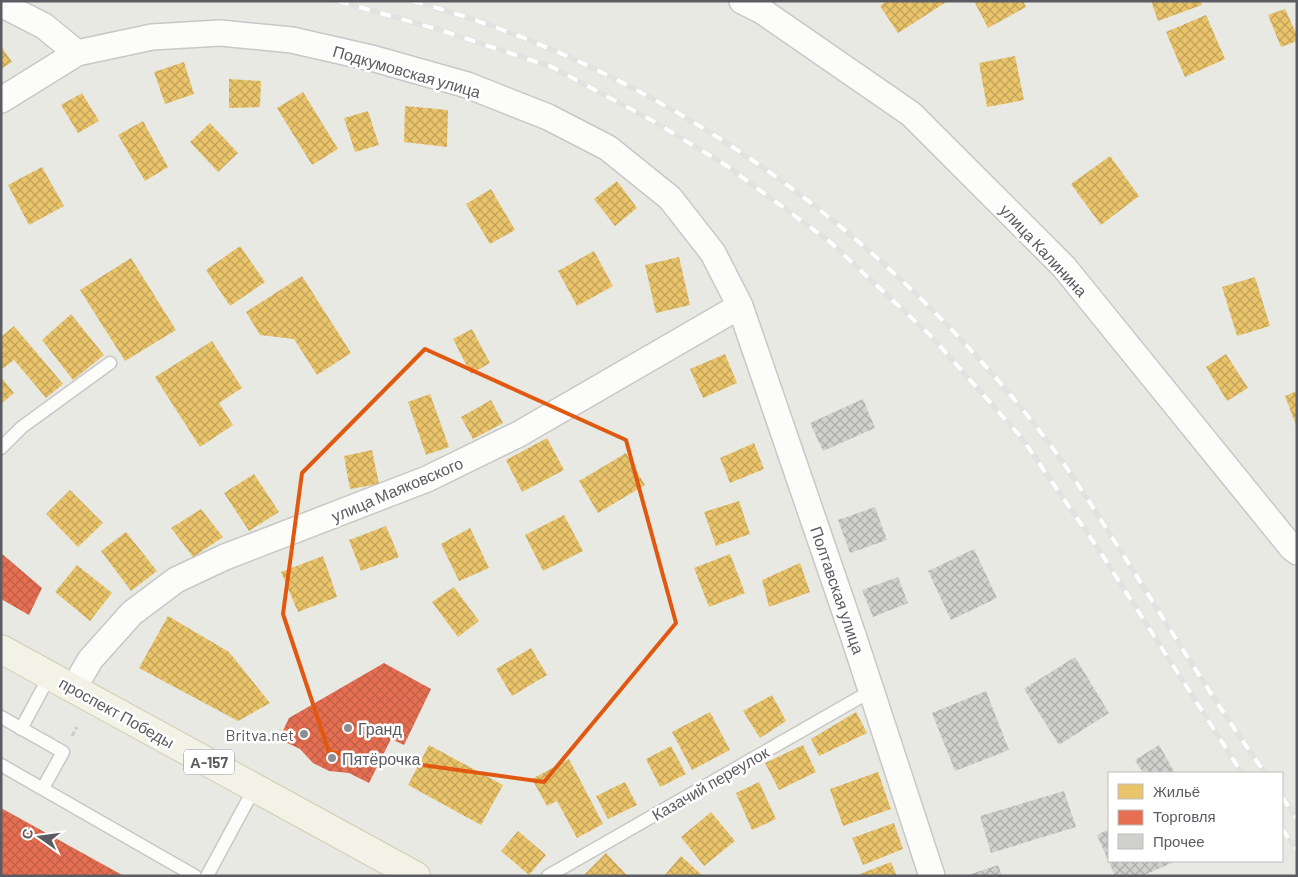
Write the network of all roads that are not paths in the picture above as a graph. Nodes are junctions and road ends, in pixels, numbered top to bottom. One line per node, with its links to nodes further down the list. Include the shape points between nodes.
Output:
1 (742, 1): 8 (street, улица Калинина, via 762,10 911,114 1064,267)
2 (1, 4): 3 (street, via 44,26)
3 (77, 53): 4 (street, Подкумовская улица); 5 (street, Подкумовская улица, via 152,37 220,33 292,40 467,85 548,117 608,148 647,179 670,198 713,253)
4 (1, 100)
5 (740, 306): 10 (street, улица Маяковского, via 519,434 427,479 225,557 176,580 132,613 90,660); 11 (street, Полтавская улица)
6 (110, 363): 7 (lane, via 22,428)
7 (1, 448)
8 (1297, 552)
9 (1, 649): 10 (main road, проспект Победы / А-157)
10 (62, 681): 13 (lane); 15 (main road, проспект Победы / А-157)
11 (871, 691): 20 (lane, Казачий переулок); 21 (street, Полтавская улица)
12 (1, 717): 13 (lane)
13 (21, 729): 16 (lane, via 63,752)
14 (1, 765): 16 (lane)
15 (255, 787): 18 (lane); 19 (main road, проспект Победы / А-157)
16 (43, 788): 17 (lane)
17 (195, 876)
18 (207, 876)
19 (416, 876)
20 (548, 876)
21 (932, 876)

